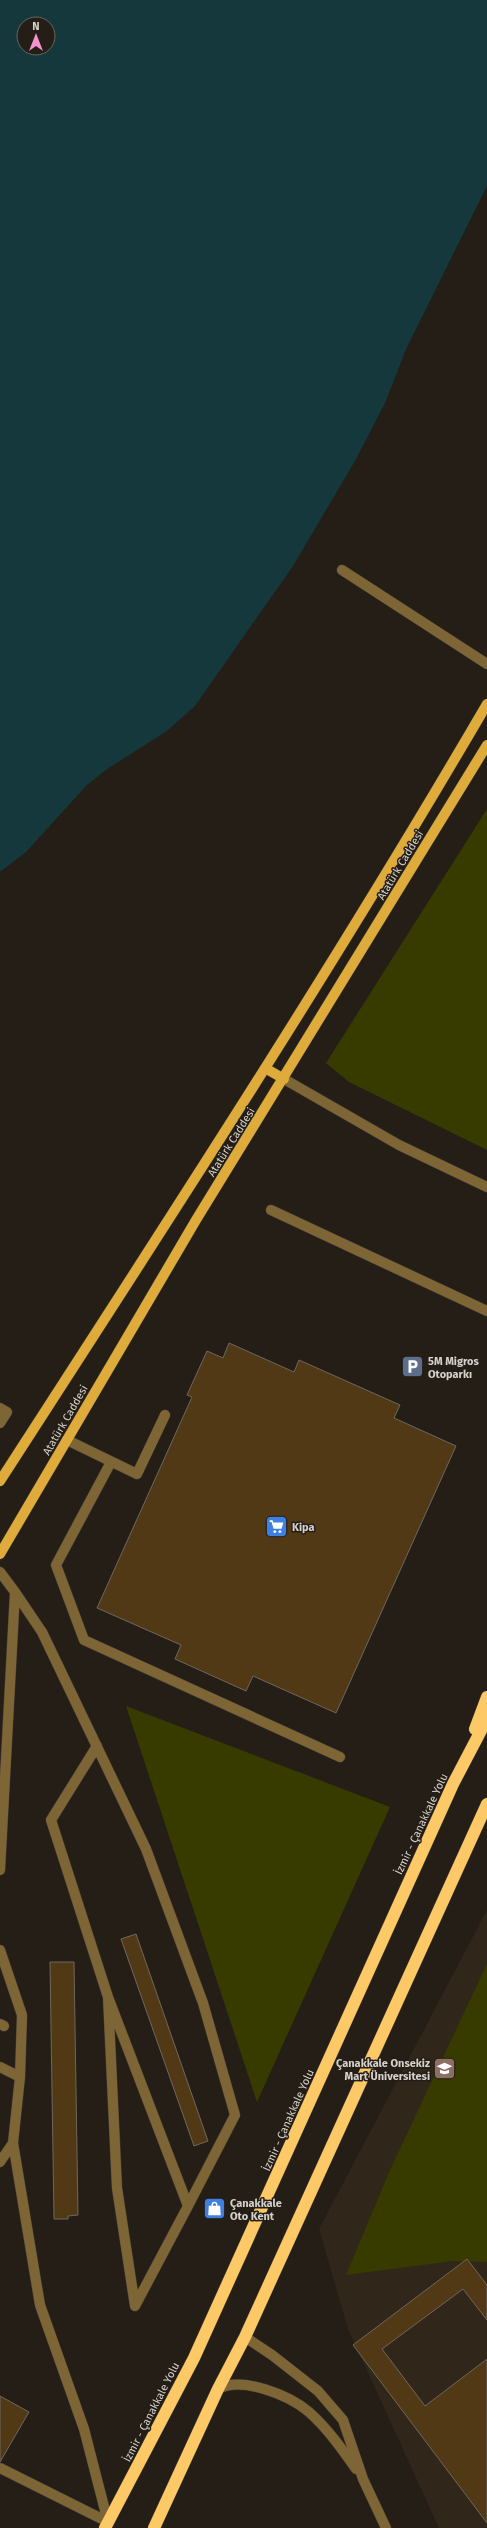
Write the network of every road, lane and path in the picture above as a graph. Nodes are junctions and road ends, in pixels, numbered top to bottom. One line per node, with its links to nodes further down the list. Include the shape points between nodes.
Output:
1 (342, 570): 2 (street)
2 (487, 664)
3 (487, 704): 5 (main road, Atatürk Caddesi, via 395,862)
4 (487, 745): 6 (main road, Atatürk Caddesi)
5 (266, 1068): 6 (main road); 15 (main road, Atatürk Caddesi)
6 (284, 1079): 7 (street, via 399,1145); 13 (main road, Atatürk Caddesi, via 196,1220)
7 (487, 1187)
8 (271, 1210): 9 (street)
9 (487, 1311)
10 (0, 1408): 12 (street, via 7,1412)
11 (165, 1415): 14 (street, via 137,1474)
12 (0, 1423)
13 (67, 1440): 14 (street); 16 (main road, Atatürk Caddesi)
14 (111, 1462): 22 (street, via 56,1566 84,1640)
15 (0, 1481)
16 (0, 1554)
17 (0, 1572): 18 (street)
18 (15, 1592): 21 (street, via 42,1632); 25 (street)
19 (487, 1697): 23 (highway)
20 (487, 1719): 23 (highway, İzmir - Çanakkale Yolu)
21 (97, 1746): 27 (street, via 51,1820); 32 (street, via 146,1849 203,2003 235,2115)
22 (340, 1756)
23 (453, 1784): 37 (highway, İzmir - Çanakkale Yolu, via 194,2358)
24 (487, 1804): 33 (highway)
25 (0, 1870)
26 (0, 1950): 29 (street, via 22,2015)
27 (108, 1997): 32 (street); 32 (street, via 116,2188 135,2306)
28 (0, 2067): 29 (street)
29 (20, 2077): 30 (street)
30 (13, 2143): 31 (street); 37 (street, via 40,2305 84,2429)
31 (0, 2162)
32 (188, 2206)
33 (245, 2337): 34 (highway); 36 (street, via 272,2354 318,2391 343,2420)
34 (218, 2389): 36 (street, via 227,2384 258,2385 308,2411 335,2439); 38 (highway)
35 (0, 2468): 37 (street)
36 (363, 2479): 39 (street)
37 (107, 2525)
38 (154, 2528)
39 (386, 2528)

